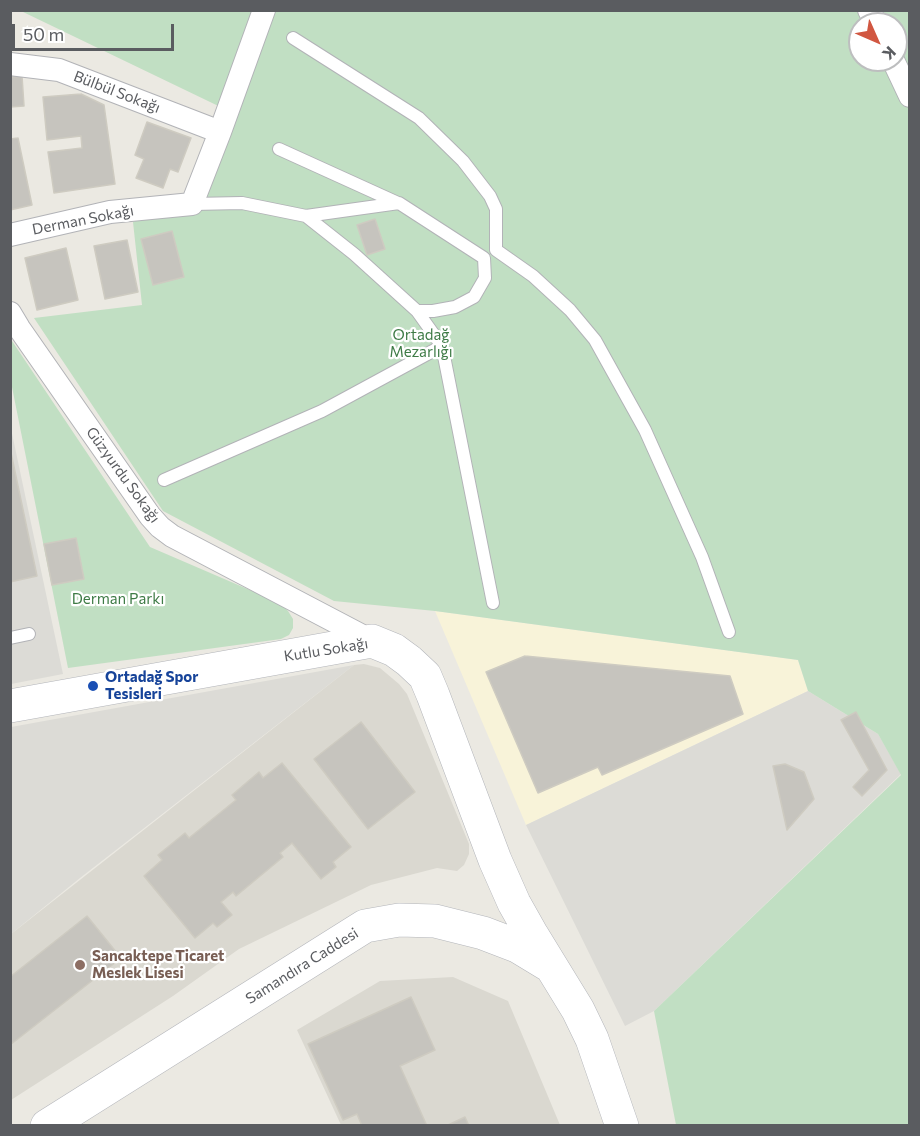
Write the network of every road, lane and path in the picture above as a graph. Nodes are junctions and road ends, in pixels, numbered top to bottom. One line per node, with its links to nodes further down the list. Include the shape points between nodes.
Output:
1 (264, 10): 6 (street)
2 (293, 38): 12 (lane, via 418,118 463,161 490,195 496,210)
3 (10, 64): 6 (street, Bülbül Sokağı, via 59,70)
4 (898, 72): 5 (street)
5 (909, 96)
6 (220, 132): 9 (street)
7 (279, 149): 8 (lane)
8 (399, 203): 10 (lane); 13 (lane)
9 (192, 204): 10 (lane, via 242,202); 11 (street, Derman Sokağı, via 110,212)
10 (306, 216): 14 (lane)
11 (10, 235)
12 (496, 250): 13 (lane); 20 (lane, via 533,276 595,340 645,430 702,557)
13 (484, 258): 14 (lane, via 485,278 474,297 454,307)
14 (417, 310): 16 (lane)
15 (10, 314): 19 (street, Güzyurdu Sokağı, via 160,526)
16 (442, 346): 17 (lane, via 322,411); 18 (lane)
17 (164, 480)
18 (493, 603)
19 (309, 608): 23 (street, Güzyurdu Sokağı); 24 (street, via 317,634)
20 (729, 632)
21 (29, 634): 22 (lane)
22 (10, 638)
23 (372, 641): 24 (main road, Kutlu Sokağı); 26 (main road, Kutlu Sokağı, via 394,650 424,676 495,860 514,903)
24 (300, 654): 25 (main road, Kutlu Sokağı)
25 (10, 706)
26 (551, 967): 27 (main road, Samandıra Caddesi, via 517,946 435,921 399,920 365,926); 28 (main road, Samandıra Caddesi, via 589,1033)
27 (47, 1125)
28 (622, 1125)

